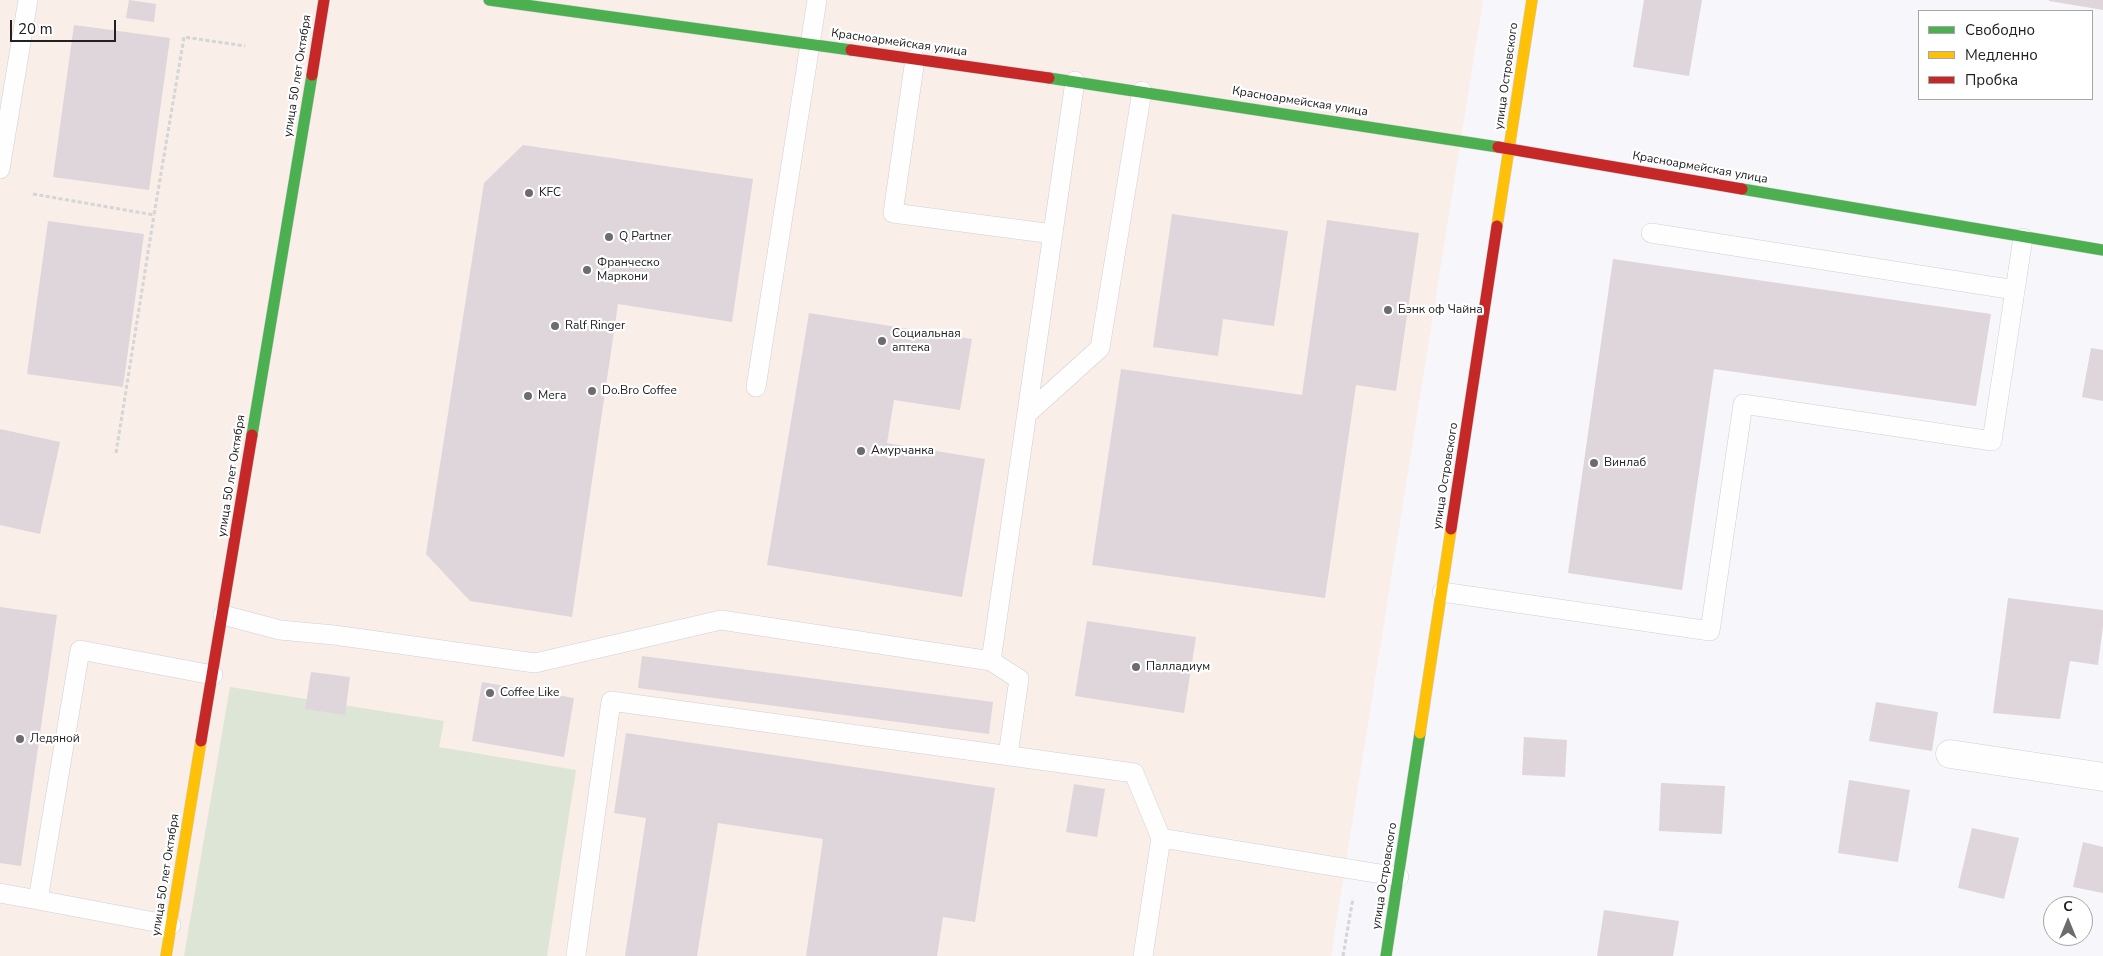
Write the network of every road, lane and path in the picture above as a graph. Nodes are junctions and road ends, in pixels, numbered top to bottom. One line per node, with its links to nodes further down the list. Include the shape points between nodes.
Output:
1 (28, 0): 8 (lane)
2 (324, 0): 25 (street, улица 50 лет Октября)
3 (489, 0): 6 (street, Красноармейская улица)
4 (817, 0): 6 (lane)
5 (1532, 0): 12 (street, улица Островского)
6 (810, 44): 9 (street, Красноармейская улица); 21 (lane)
7 (245, 46): 15 (path, via 184,37)
8 (9, 57): 13 (lane)
9 (915, 59): 10 (street, Красноармейская улица); 17 (lane, via 893,213)
10 (1075, 81): 11 (street, Красноармейская улица); 17 (lane)
11 (1142, 90): 12 (street, Красноармейская улица); 22 (lane, via 1100,348)
12 (1510, 149): 18 (street, Красноармейская улица); 24 (street, улица Островского)
13 (0, 169)
14 (33, 194): 15 (path)
15 (154, 215): 23 (path)
16 (1651, 233): 20 (lane)
17 (1053, 234): 22 (lane)
18 (2023, 238): 19 (street, Красноармейская улица); 20 (lane)
19 (2103, 250)
20 (2015, 290): 24 (lane, via 1992,441 1742,404 1710,631)
21 (756, 387)
22 (1026, 414): 26 (lane)
23 (116, 453)
24 (1442, 592): 33 (street, улица Островского)
25 (223, 615): 26 (lane, via 280,630 535,663 721,620); 27 (street, улица 50 лет Октября)
26 (990, 662): 29 (lane, via 1018,679)
27 (213, 675): 35 (lane, via 80,650); 36 (street, улица 50 лет Октября)
28 (1950, 754): 30 (street)
29 (1008, 756): 31 (lane, via 1134,773); 37 (lane, via 611,700)
30 (2103, 777)
31 (1161, 838): 32 (lane); 39 (lane)
32 (1357, 870): 33 (lane); 40 (path)
33 (1398, 877): 41 (street, улица Островского)
34 (0, 893): 35 (lane)
35 (38, 900): 36 (lane)
36 (171, 924): 38 (street, улица 50 лет Октября)
37 (576, 955)
38 (166, 956)
39 (1143, 956)
40 (1343, 956)
41 (1386, 956)

